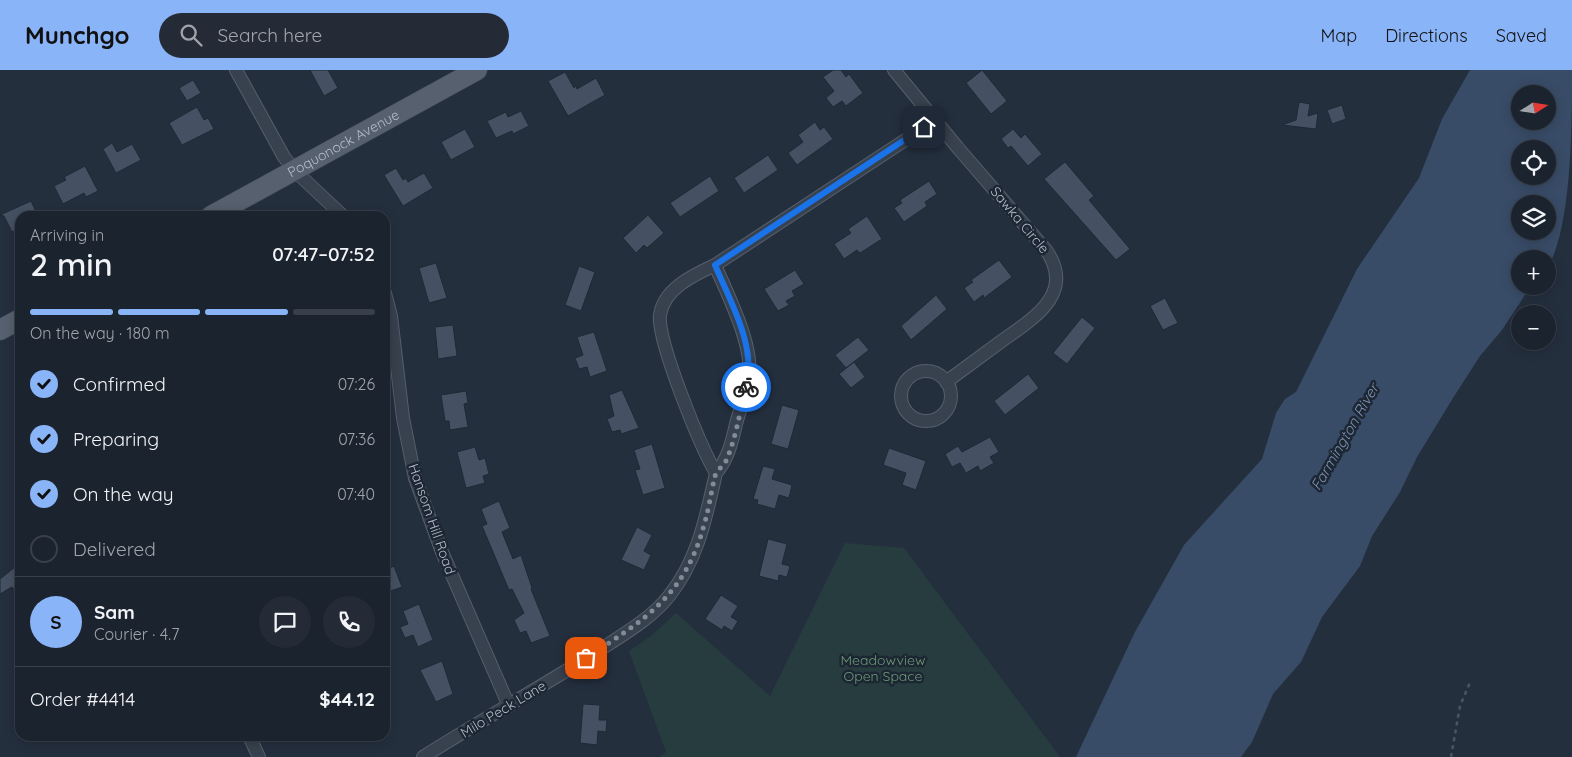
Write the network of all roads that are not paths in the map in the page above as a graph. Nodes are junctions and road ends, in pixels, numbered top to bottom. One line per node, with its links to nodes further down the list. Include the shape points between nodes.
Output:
1 (236, 70): 5 (street)
2 (477, 70): 5 (main road, Poquonock Avenue)
3 (894, 70): 4 (street, Sawka Circle)
4 (931, 117): 8 (street, via 920,131); 12 (street, Sawka Circle, via 1046,250 1052,259 1056,277 1055,289 1043,310)
5 (295, 171): 6 (main road, Poquonock Avenue); 7 (street)
6 (220, 211)
7 (339, 211)
8 (715, 265): 13 (street, Milo Peck Lane, via 743,335 749,361 749,378 731,443 725,462); 13 (street, via 675,288 660,313 660,322 706,458)
9 (390, 312): 14 (street, Hansom Hill Road, via 403,418 415,478 442,552)
10 (15, 322): 11 (main road)
11 (0, 330)
12 (946, 382)
13 (716, 473): 14 (street, Milo Peck Lane, via 696,549 670,595 648,617)
14 (509, 706): 17 (street, Milo Peck Lane)
15 (251, 741): 16 (street)
16 (259, 757)
17 (423, 757)

